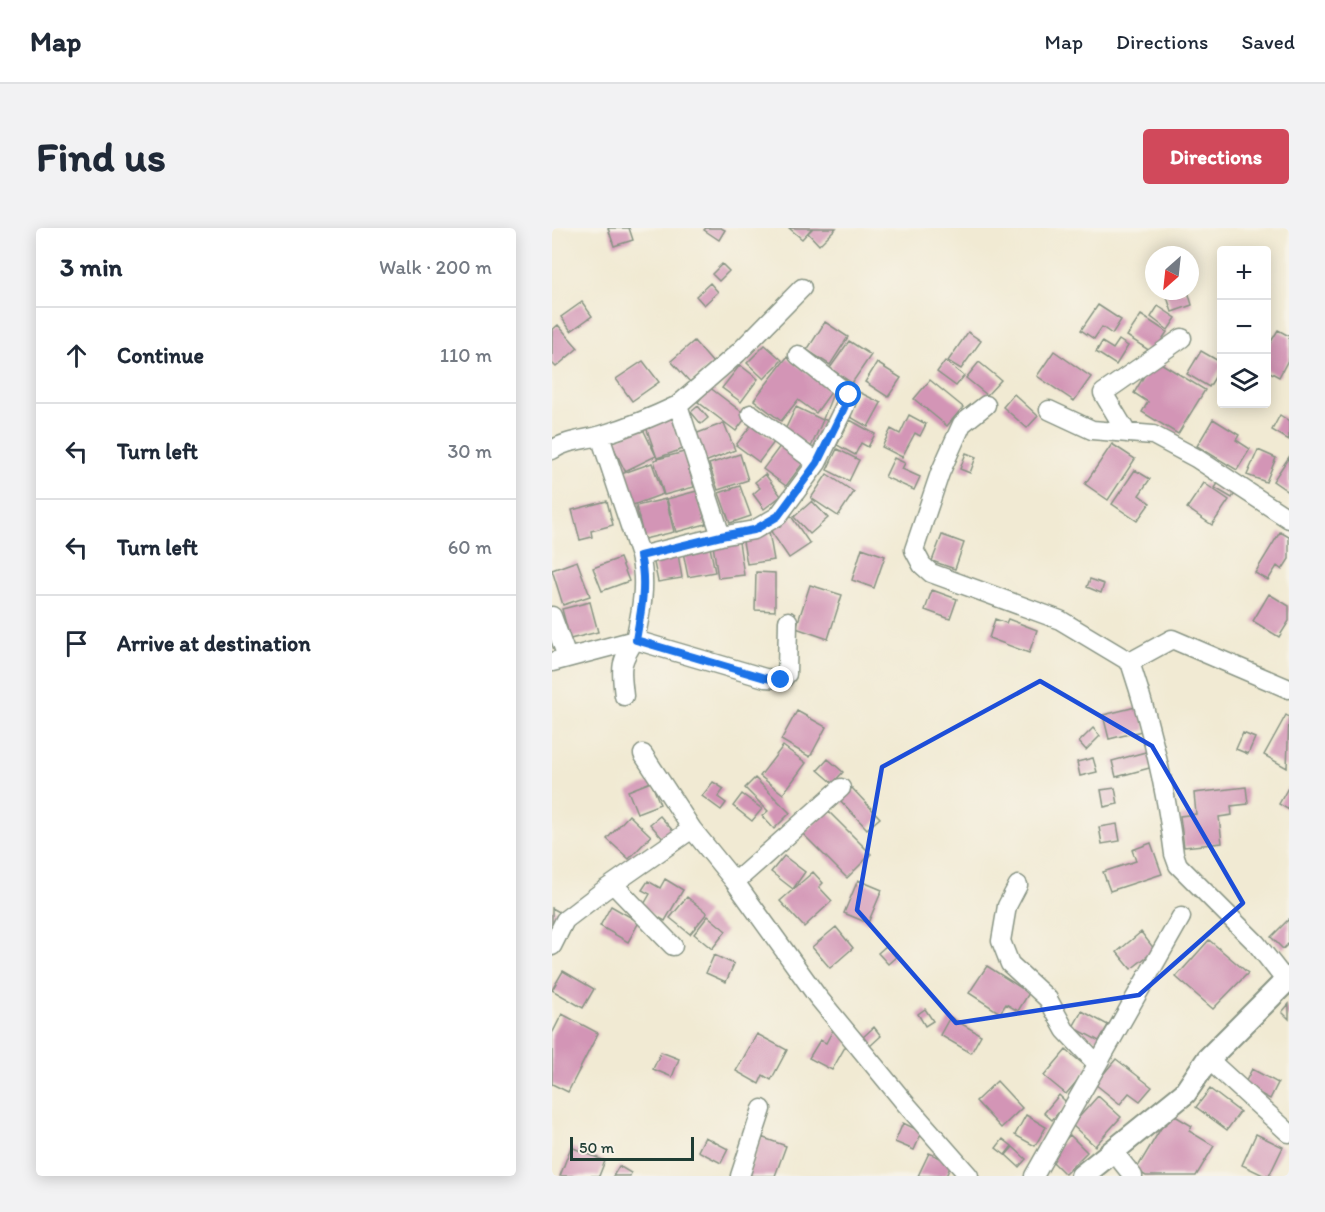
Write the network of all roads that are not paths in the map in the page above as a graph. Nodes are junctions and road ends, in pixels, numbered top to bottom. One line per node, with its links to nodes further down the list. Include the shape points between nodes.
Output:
1 (802, 288): 4 (street, via 738,353)
2 (1182, 338): 8 (street, via 1103,393)
3 (798, 355): 11 (street, via 849,395)
4 (678, 405): 9 (street); 13 (street)
5 (986, 405): 19 (street, via 962,424 940,473 914,550 922,565 932,573 1060,620)
6 (1049, 410): 8 (street, via 1092,430)
7 (752, 414): 11 (street)
8 (1127, 433): 12 (street, via 1153,435 1196,458)
9 (600, 436): 10 (street, via 572,441); 14 (street)
10 (552, 450)
11 (817, 463): 13 (street, via 778,516 754,530)
12 (1289, 519)
13 (721, 536): 14 (street)
14 (640, 556): 17 (street, via 644,572)
15 (552, 616): 18 (street)
16 (788, 621): 17 (street, via 787,674 781,680)
17 (636, 640): 18 (street); 21 (street, via 623,658)
18 (560, 659)
19 (1130, 662): 20 (street, via 1172,639); 31 (street, via 1159,761 1178,865)
20 (1289, 689)
21 (624, 696)
22 (643, 754): 24 (street)
23 (841, 788): 25 (street)
24 (692, 829): 25 (street); 26 (street)
25 (735, 882): 38 (street, via 817,996)
26 (613, 884): 29 (street, via 566,920); 30 (street)
27 (1018, 885): 33 (street, via 1007,906 1001,941 1010,964 1048,999 1065,1030)
28 (1180, 917): 33 (street)
29 (552, 946)
30 (674, 946)
31 (1288, 980): 32 (street)
32 (1208, 1059): 35 (street); 36 (street, via 1185,1094)
33 (1097, 1064): 39 (street)
34 (762, 1108): 37 (street)
35 (1289, 1133)
36 (1113, 1151): 40 (street); 41 (street)
37 (740, 1176)
38 (969, 1176)
39 (1034, 1176)
40 (1082, 1176)
41 (1133, 1176)

